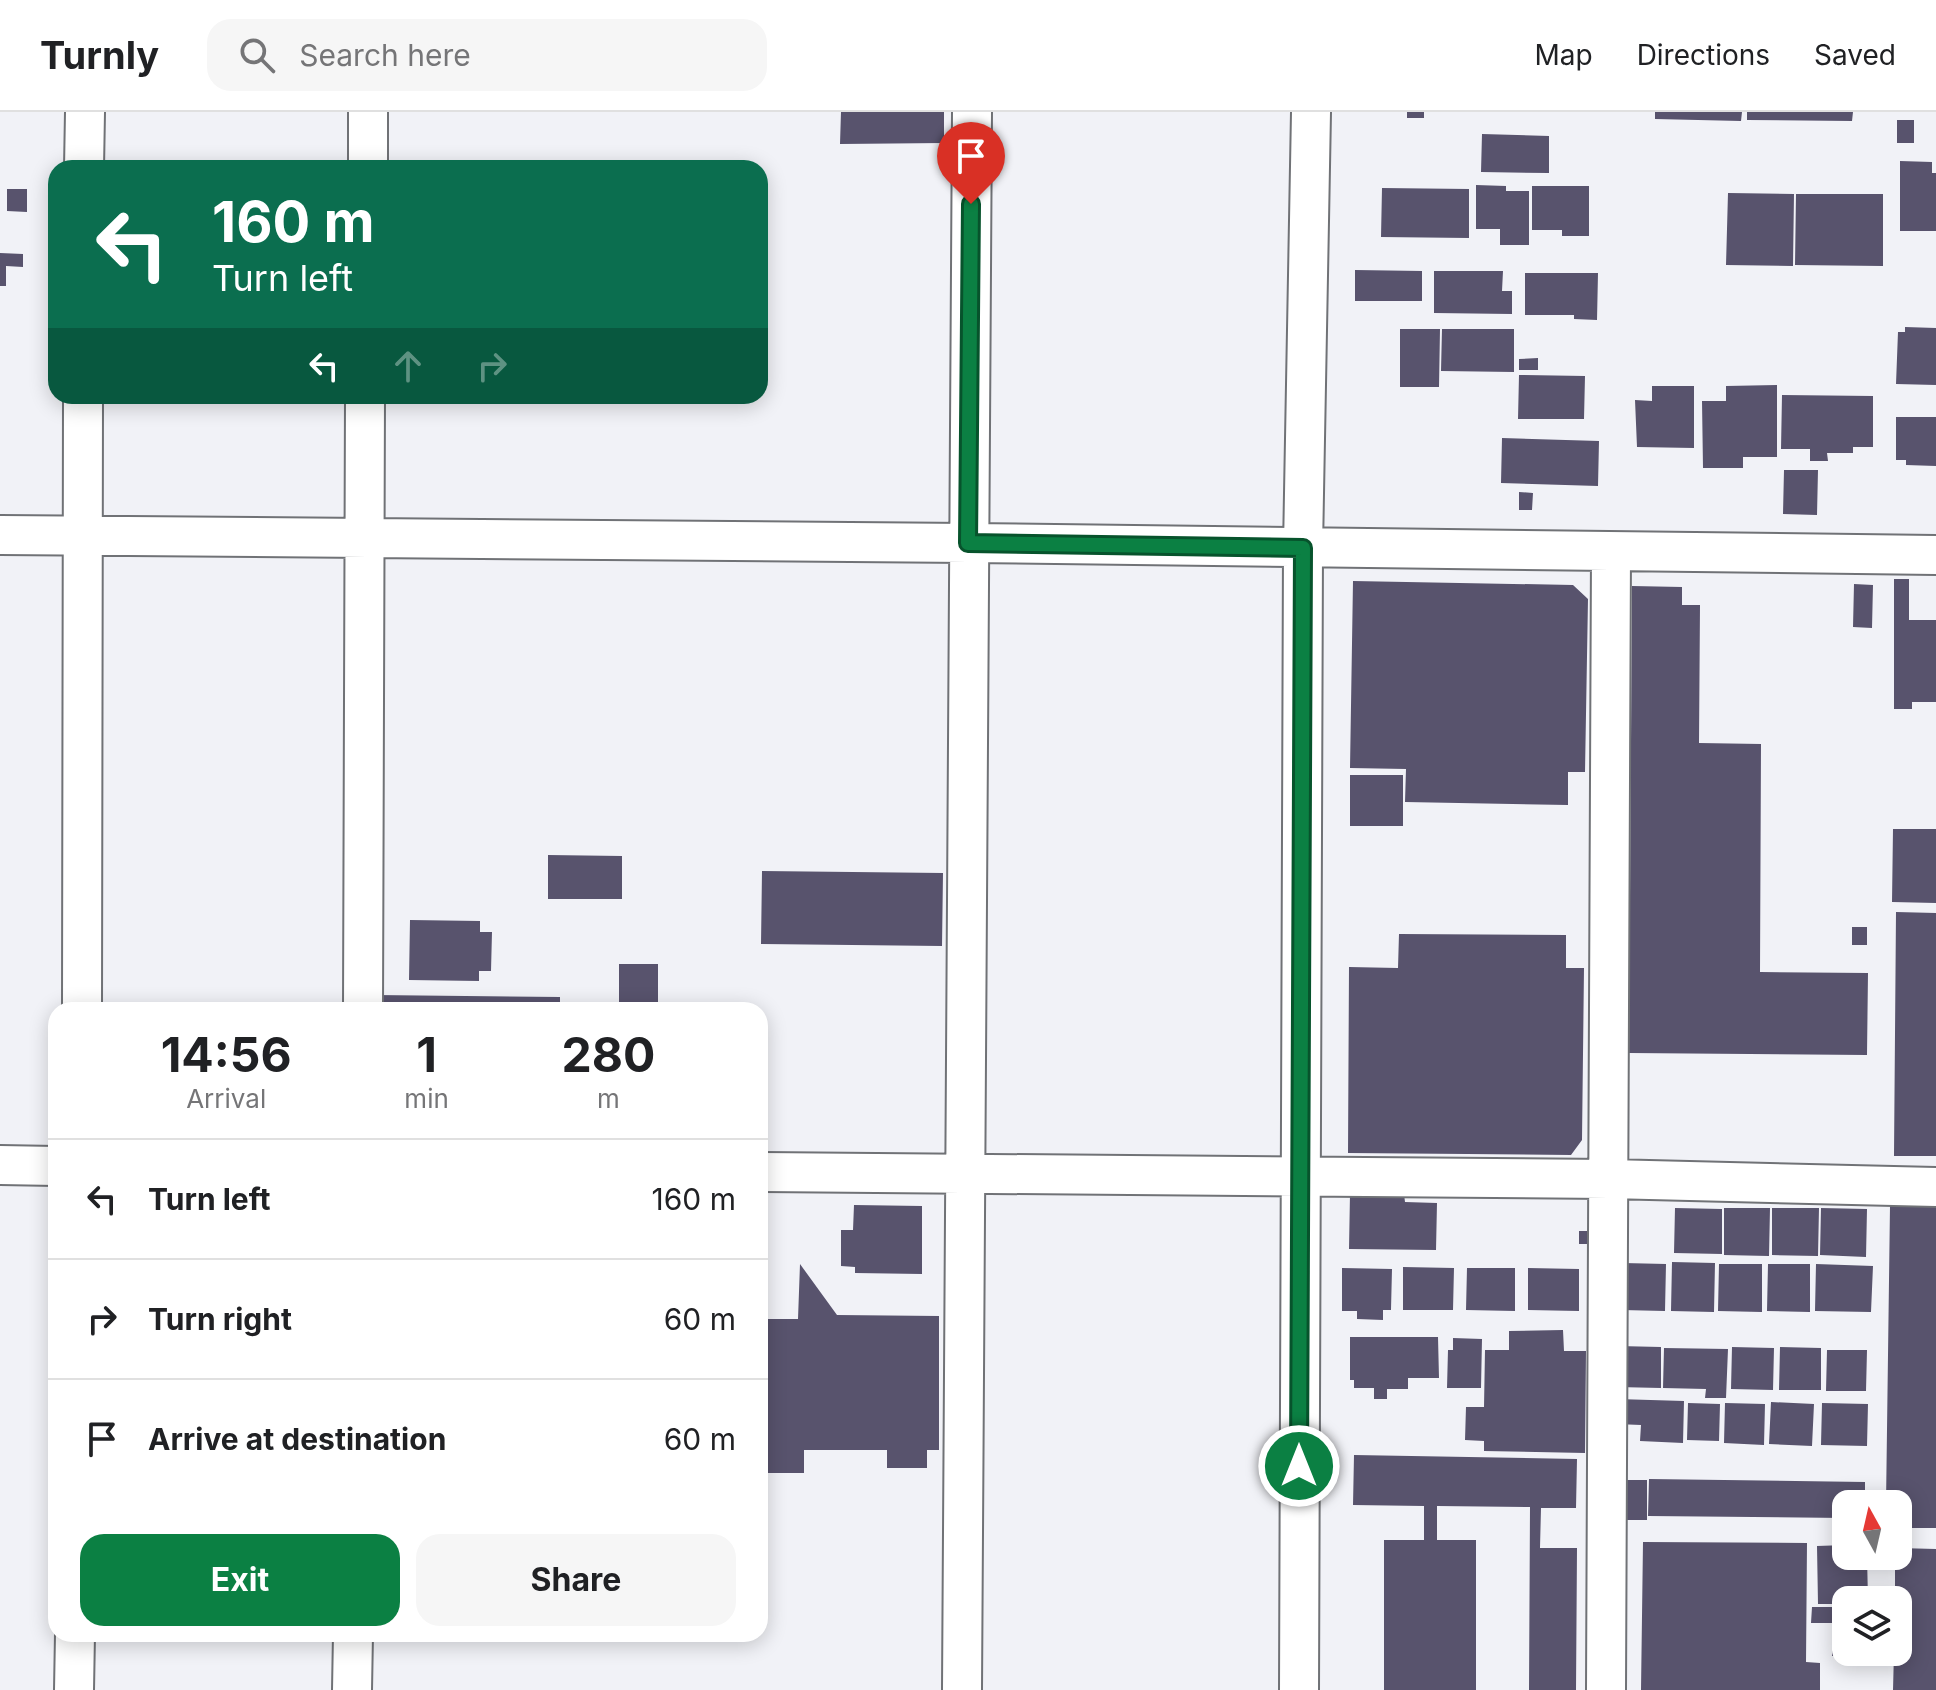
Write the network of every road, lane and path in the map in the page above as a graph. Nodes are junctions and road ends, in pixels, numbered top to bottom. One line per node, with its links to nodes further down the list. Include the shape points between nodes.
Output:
1 (85, 112): 5 (street)
2 (368, 112): 6 (street)
3 (972, 112): 12 (street)
4 (1311, 112): 13 (street)
5 (84, 160)
6 (368, 160)
7 (83, 404): 10 (street)
8 (365, 404): 11 (street)
9 (0, 535): 10 (street)
10 (83, 536): 11 (street); 16 (street)
11 (364, 540): 12 (street); 17 (street)
12 (968, 543): 13 (street); 21 (street)
13 (1303, 548): 14 (street); 22 (street)
14 (1611, 552): 15 (street); 23 (street)
15 (1936, 555)
16 (82, 1002)
17 (363, 1002)
18 (0, 1165): 19 (street)
19 (48, 1166)
20 (768, 1172): 21 (street)
21 (967, 1174): 22 (street); 29 (street)
22 (1300, 1178): 23 (street); 30 (street)
23 (1609, 1179): 24 (street); 31 (street)
24 (1936, 1187)
25 (75, 1642): 27 (street)
26 (353, 1642): 28 (street)
27 (74, 1690)
28 (352, 1690)
29 (962, 1690)
30 (1299, 1690)
31 (1606, 1690)

